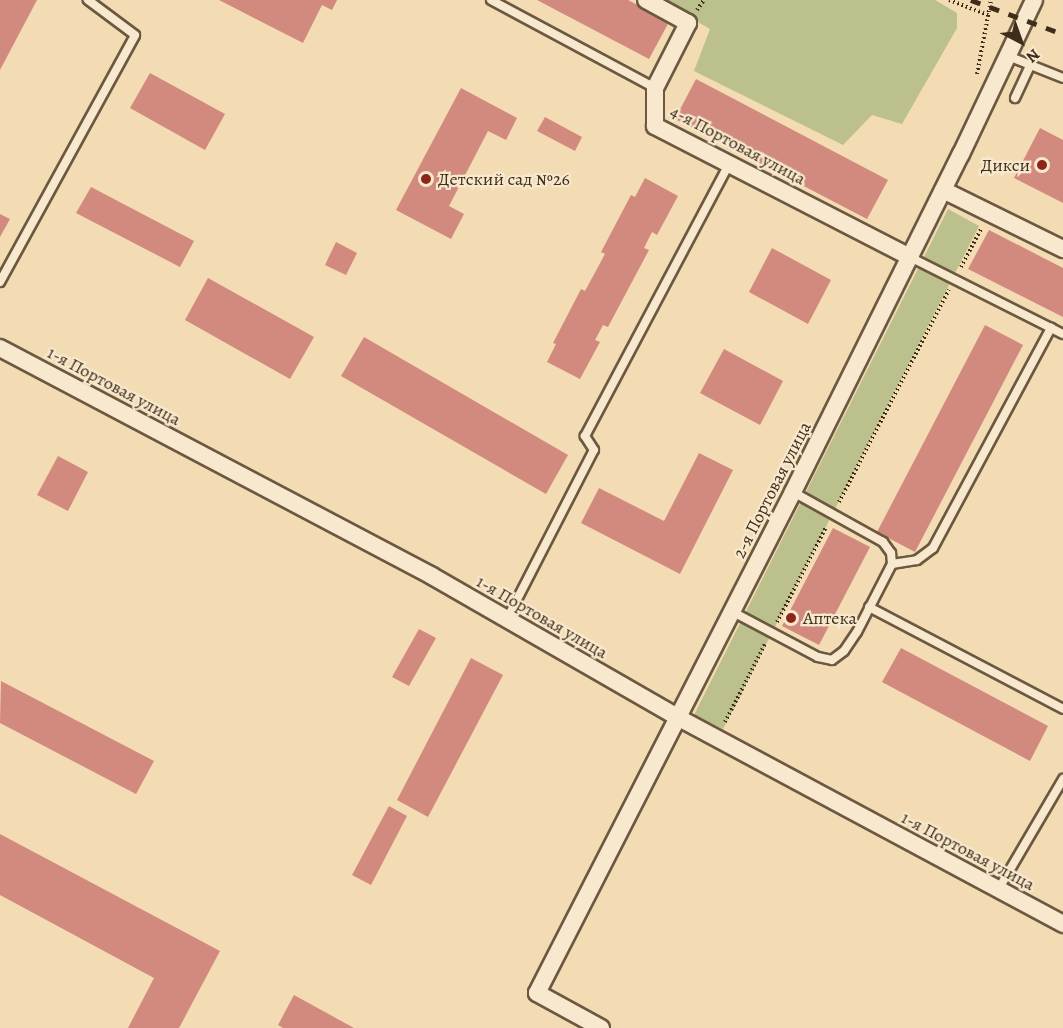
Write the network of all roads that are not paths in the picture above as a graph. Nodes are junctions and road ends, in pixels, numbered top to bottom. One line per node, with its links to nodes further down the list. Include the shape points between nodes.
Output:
1 (88, 0): 14 (lane, via 135,35)
2 (491, 0): 8 (lane)
3 (646, 0): 8 (street, 4-я Портовая улица, via 688,23)
4 (1034, 0): 5 (street, 2-я Портовая улица)
5 (1008, 56): 6 (lane); 11 (street, 2-я Портовая улица)
6 (1030, 64): 7 (lane); 9 (lane)
7 (1063, 78)
8 (655, 88): 10 (street, 4-я Портовая улица, via 655,126)
9 (1015, 98)
10 (729, 164): 13 (street, 4-я Портовая улица); 22 (lane, via 585,436 594,450)
11 (943, 190): 12 (street); 13 (street, 2-я Портовая улица)
12 (1063, 249)
13 (910, 257): 15 (lane); 18 (street, 2-я Портовая улица)
14 (0, 282)
15 (1051, 328): 16 (lane); 19 (lane, via 933,548 917,560)
16 (1063, 334)
17 (0, 348): 22 (street, 1-я Портовая улица)
18 (793, 492): 19 (lane, via 884,542); 21 (street, 2-я Портовая улица)
19 (892, 564): 20 (lane)
20 (870, 607): 21 (lane, via 844,651 832,660 818,657); 23 (lane)
21 (733, 612): 24 (street, 2-я Портовая улица)
22 (507, 619): 24 (street, 1-я Портовая улица)
23 (1063, 708)
24 (679, 718): 26 (street, 1-я Портовая улица); 28 (street, 2-я Портовая улица, via 537,993)
25 (1063, 779): 26 (lane)
26 (998, 890): 27 (street, 1-я Портовая улица)
27 (1063, 924)
28 (601, 1028)

